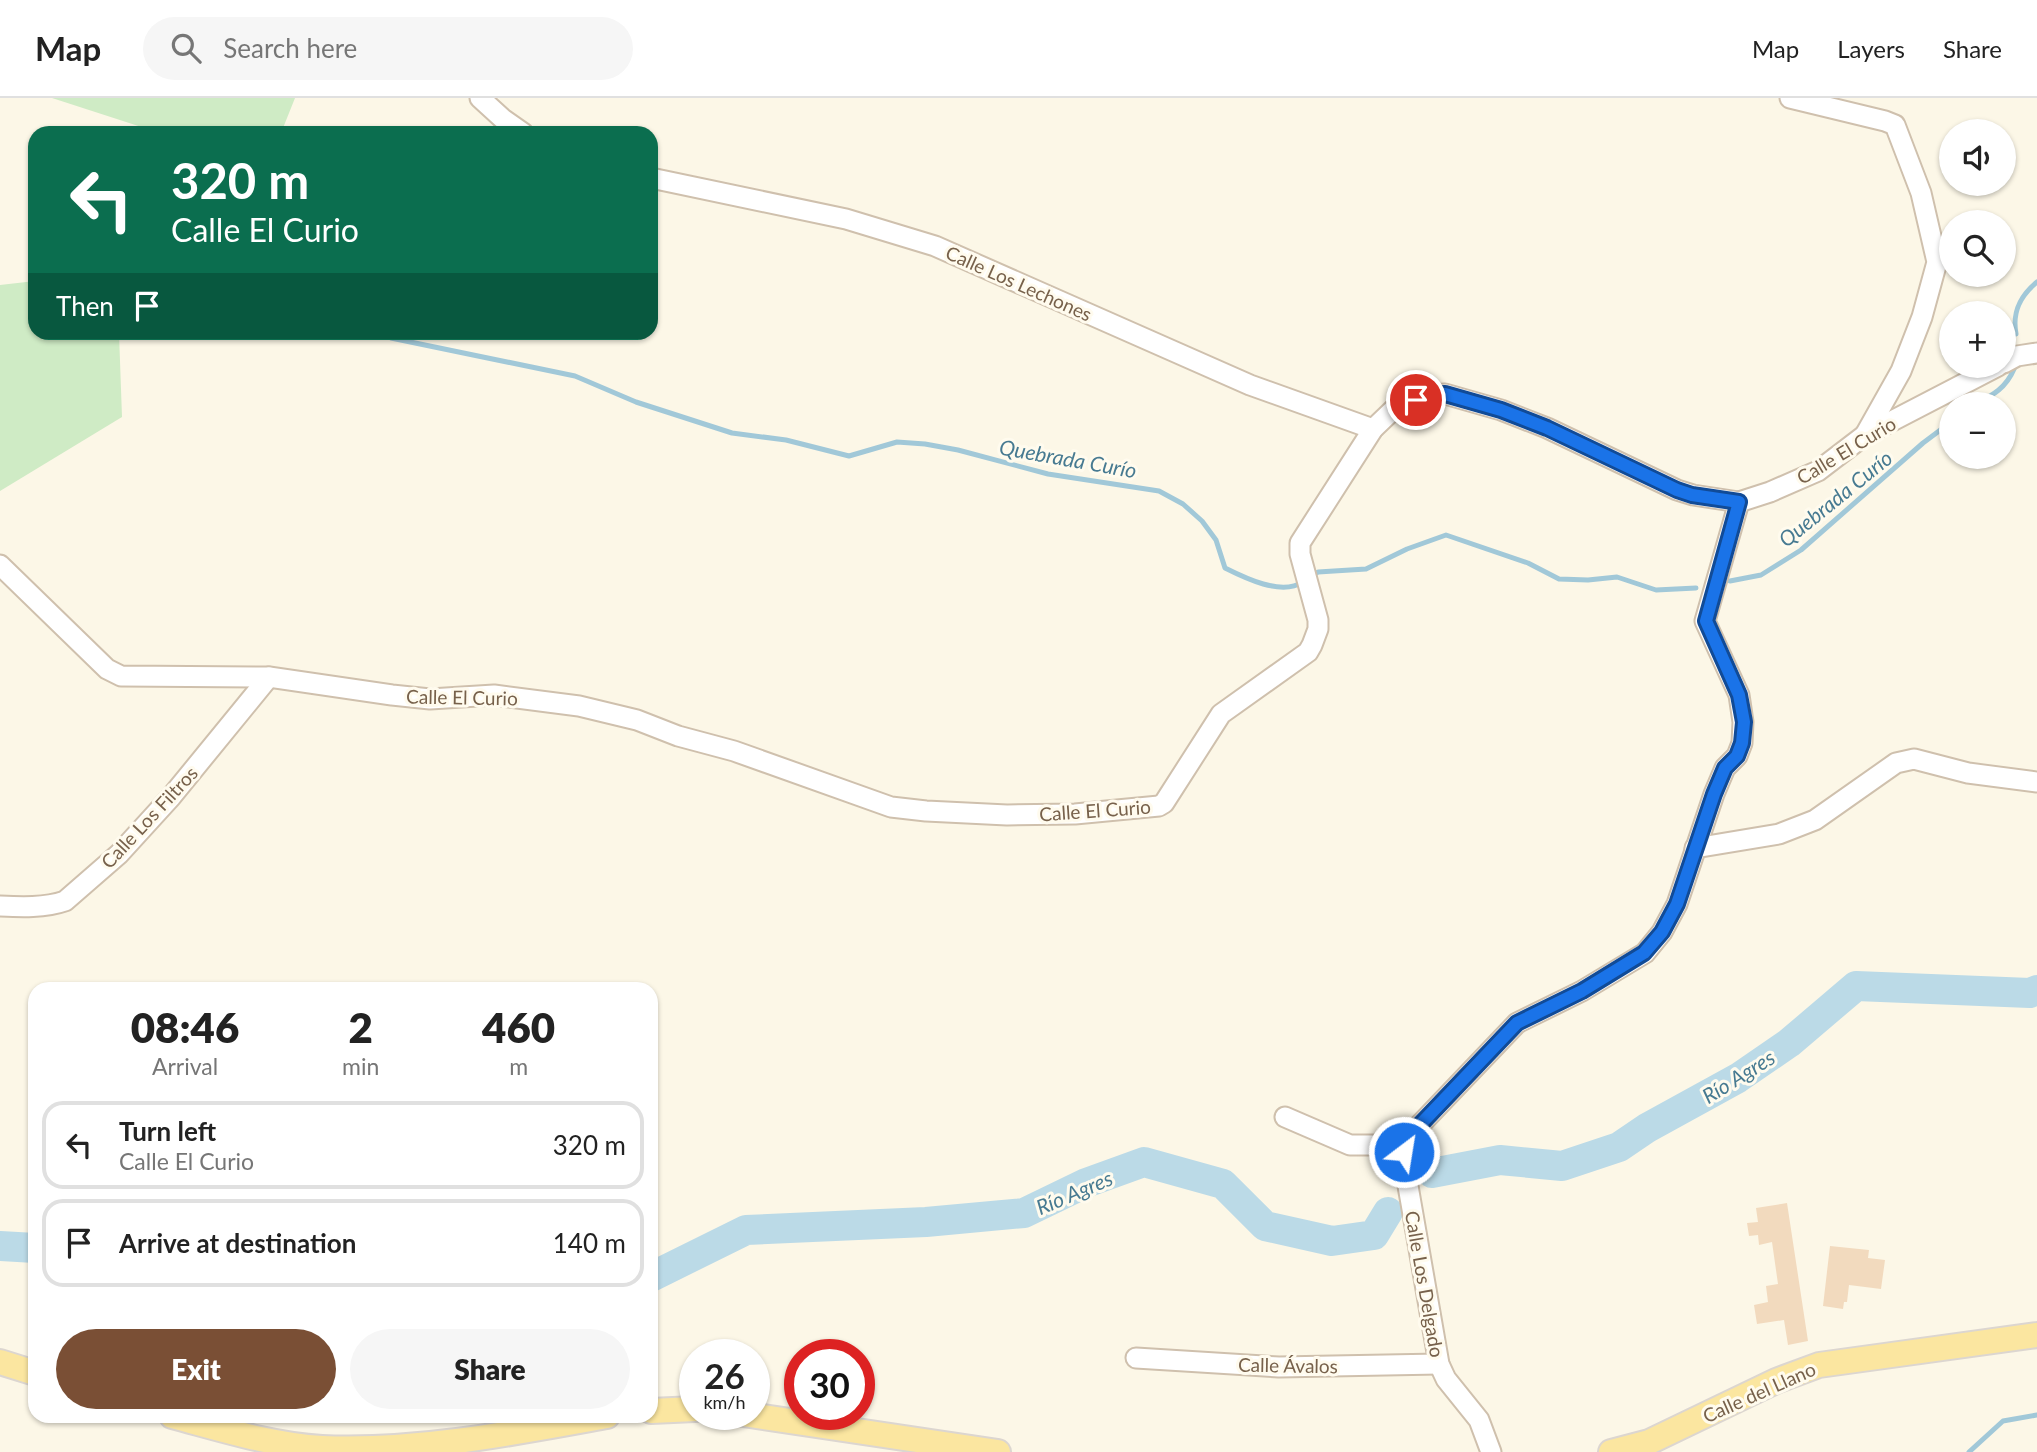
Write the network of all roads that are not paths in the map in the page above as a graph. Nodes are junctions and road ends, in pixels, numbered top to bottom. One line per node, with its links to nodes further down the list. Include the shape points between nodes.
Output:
1 (480, 98): 3 (street)
2 (1790, 98): 9 (street, via 1895,125 1920,193 1937,262 1902,371)
3 (513, 126)
4 (658, 179): 8 (street, Calle Los Lechones, via 846,219 935,246 1250,385)
5 (2037, 353): 6 (street)
6 (2016, 357)
7 (1975, 378): 9 (street, Calle El Curio)
8 (1373, 429): 10 (street, Calle El Curio, via 1395,408 1445,394 1547,428 1677,490); 12 (street, Calle El Curio, via 1300,543 1318,620 1317,635 1308,652 1221,714 1159,806 1007,815 891,807 734,751 579,706 494,695 430,699)
9 (1865, 435): 10 (street, Calle El Curio, via 1818,471)
10 (1739, 502): 14 (street, via 1706,621 1739,695 1742,743 1725,768)
11 (0, 565): 12 (street, via 107,669 121,676)
12 (268, 677): 15 (street, Calle Los Filtros, via 154,816 65,901)
13 (2037, 782): 14 (street, via 1968,773 1914,759 1896,763 1815,820 1779,834)
14 (1695, 848): 17 (street, via 1677,904 1644,953 1517,1023)
15 (0, 906)
16 (1285, 1117): 17 (street, via 1350,1145)
17 (1406, 1145): 21 (street, Calle Los Delgado, via 1404,1163)
18 (2037, 1335): 31 (main road, Calle del Llano, via 1819,1365 1649,1442)
19 (1136, 1358): 21 (street, Calle Ávalos, via 1279,1367)
20 (0, 1362): 22 (main road)
21 (1439, 1364): 30 (street, Calle Los Delgado, via 1479,1420)
22 (28, 1371)
23 (679, 1409): 24 (main road)
24 (658, 1410)
25 (770, 1418): 29 (main road)
26 (190, 1423): 28 (main road)
27 (568, 1423): 28 (main road, via 375,1449)
28 (244, 1444)
29 (998, 1452)
30 (1491, 1452)
31 (1611, 1452)

